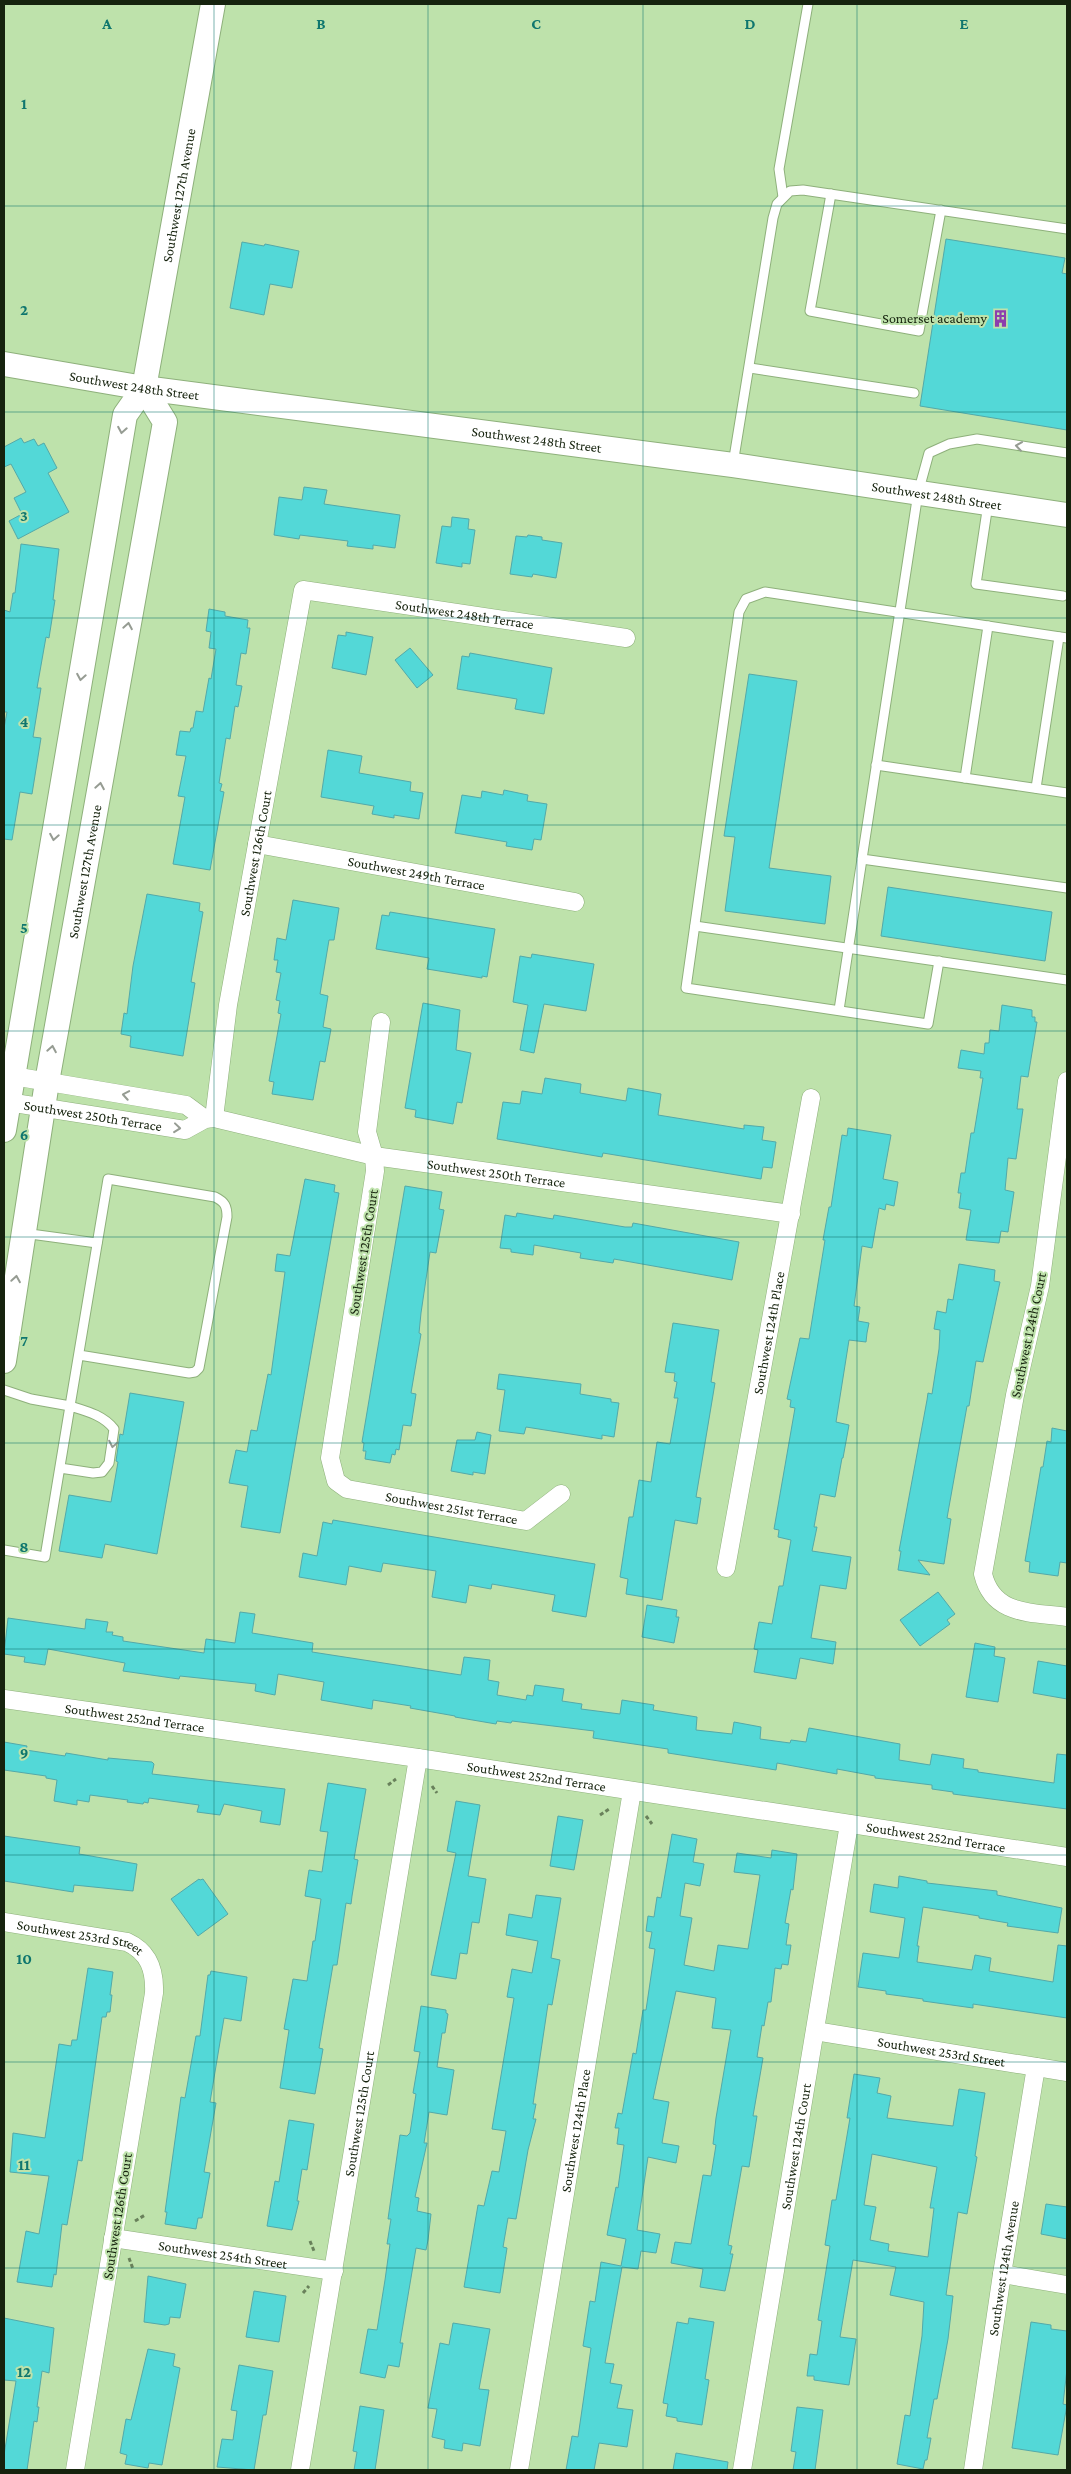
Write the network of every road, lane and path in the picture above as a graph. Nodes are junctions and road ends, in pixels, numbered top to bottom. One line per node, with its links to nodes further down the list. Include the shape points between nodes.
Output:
1 (213, 4): 9 (street, Southwest 127th Avenue)
2 (808, 4): 4 (lane, via 779,169)
3 (831, 194): 4 (lane, via 803,190 790,191); 5 (lane); 5 (lane, via 810,312 919,331)
4 (783, 197): 8 (lane, via 773,218)
5 (941, 210): 6 (lane)
6 (1067, 229)
7 (4, 364): 9 (street, Southwest 248th Street)
8 (750, 368): 10 (lane); 12 (lane)
9 (144, 388): 12 (street, Southwest 248th Street); 36 (street, Southwest 127th Avenue, one-way to 36, via 125,415); 38 (street, Southwest 127th Avenue, one-way to 9, via 165,422)
10 (914, 393)
11 (1067, 453): 13 (lane, one-way to 13, via 964,439 929,453)
12 (733, 465): 13 (street, Southwest 248th Street)
13 (918, 493): 14 (street, Southwest 248th Street); 18 (lane)
14 (988, 503): 15 (street, Southwest 248th Street); 17 (lane, via 976,584)
15 (1067, 515)
16 (303, 590): 21 (street, Southwest 248th Terrace); 26 (street, Southwest 126th Court)
17 (1063, 596)
18 (898, 613): 19 (lane); 22 (lane); 30 (lane, via 765,592 746,599 739,612)
19 (988, 626): 20 (lane); 23 (lane)
20 (1063, 637): 24 (lane)
21 (626, 638)
22 (876, 765): 23 (lane); 27 (lane)
23 (966, 778): 24 (lane)
24 (1036, 788): 25 (lane)
25 (1067, 793)
26 (257, 844): 29 (street, Southwest 249th Terrace); 42 (street, Southwest 126th Court)
27 (862, 860): 28 (lane); 31 (lane)
28 (1067, 888)
29 (575, 902)
30 (695, 926): 31 (lane); 34 (lane, via 686,988)
31 (848, 948): 32 (lane); 34 (lane)
32 (939, 961): 33 (lane); 34 (lane, via 928,1024)
33 (1067, 980)
34 (838, 1010)
35 (381, 1022): 45 (street, Southwest 125th Court, via 367,1132)
36 (13, 1076): 38 (street, Southwest 250th Terrace); 40 (street, Southwest 127th Avenue)
37 (1067, 1081): 43 (street, Southwest 124th Court)
38 (47, 1082): 41 (street, Southwest 127th Avenue); 42 (street, Southwest 250th Terrace, one-way to 38, via 186,1106)
39 (811, 1098): 46 (street, Southwest 124th Place)
40 (8, 1102): 41 (street, Southwest 250th Terrace); 44 (street, Southwest 127th Avenue)
41 (42, 1107): 42 (street, Southwest 250th Terrace, one-way to 42, via 185,1130); 47 (street, Southwest 127th Avenue)
42 (209, 1118): 45 (street, Southwest 250th Terrace)
43 (1064, 1129): 58 (street, Southwest 124th Court, via 1040,1286 1015,1395 983,1574 986,1587 998,1601 1012,1609)
44 (4, 1130)
45 (374, 1156): 46 (street, Southwest 250th Terrace); 54 (street, Southwest 125th Court, via 375,1171 330,1458)
46 (791, 1214): 57 (street, Southwest 124th Place)
47 (23, 1233): 48 (lane); 50 (street, Southwest 127th Avenue, one-way to 47)
48 (97, 1243): 49 (lane); 49 (lane, via 108,1179 215,1197 226,1206 220,1260 199,1368 188,1373)
49 (79, 1354): 52 (lane)
50 (4, 1362)
51 (4, 1390): 52 (lane)
52 (70, 1406): 53 (lane); 53 (lane, one-way to 53, via 109,1422 115,1438 109,1463 102,1472)
53 (60, 1468): 56 (lane, via 45,1557)
54 (336, 1481): 55 (street, Southwest 251st Terrace, via 347,1489 526,1521)
55 (562, 1494)
56 (4, 1550)
57 (726, 1568)
58 (1067, 1617)
59 (4, 1699): 60 (street, Southwest 252nd Terrace)
60 (418, 1758): 64 (street, Southwest 252nd Terrace); 84 (street, Southwest 125th Court)
61 (396, 1779): 62 (path)
62 (388, 1785)
63 (431, 1785): 65 (path)
64 (632, 1790): 70 (street, Southwest 252nd Terrace); 91 (street, Southwest 124th Place)
65 (437, 1793)
66 (609, 1809): 67 (path)
67 (600, 1815)
68 (646, 1815): 69 (path)
69 (652, 1824)
70 (849, 1824): 71 (street, Southwest 252nd Terrace); 74 (street, Southwest 124th Court)
71 (1067, 1857)
72 (4, 1922): 73 (street, Southwest 253rd Street, via 119,1940 139,1949)
73 (150, 1963): 79 (street, Southwest 126th Court, via 154,1993)
74 (815, 2031): 75 (street, Southwest 253rd Street); 92 (street, Southwest 124th Court)
75 (1036, 2067): 76 (street, Southwest 253rd Street); 85 (street, Southwest 124th Avenue)
76 (1067, 2072)
77 (145, 2215): 78 (path)
78 (135, 2222)
79 (113, 2238): 84 (street, Southwest 254th Street); 89 (street, Southwest 126th Court)
80 (310, 2241): 81 (path)
81 (314, 2251)
82 (130, 2258): 83 (path)
83 (133, 2269)
84 (334, 2271): 90 (street, Southwest 125th Court)
85 (1002, 2274): 87 (street); 93 (street, Southwest 124th Avenue)
86 (310, 2284): 88 (path)
87 (1067, 2284)
88 (303, 2293)
89 (76, 2470)
90 (300, 2470)
91 (519, 2470)
92 (742, 2470)
93 (973, 2470)

